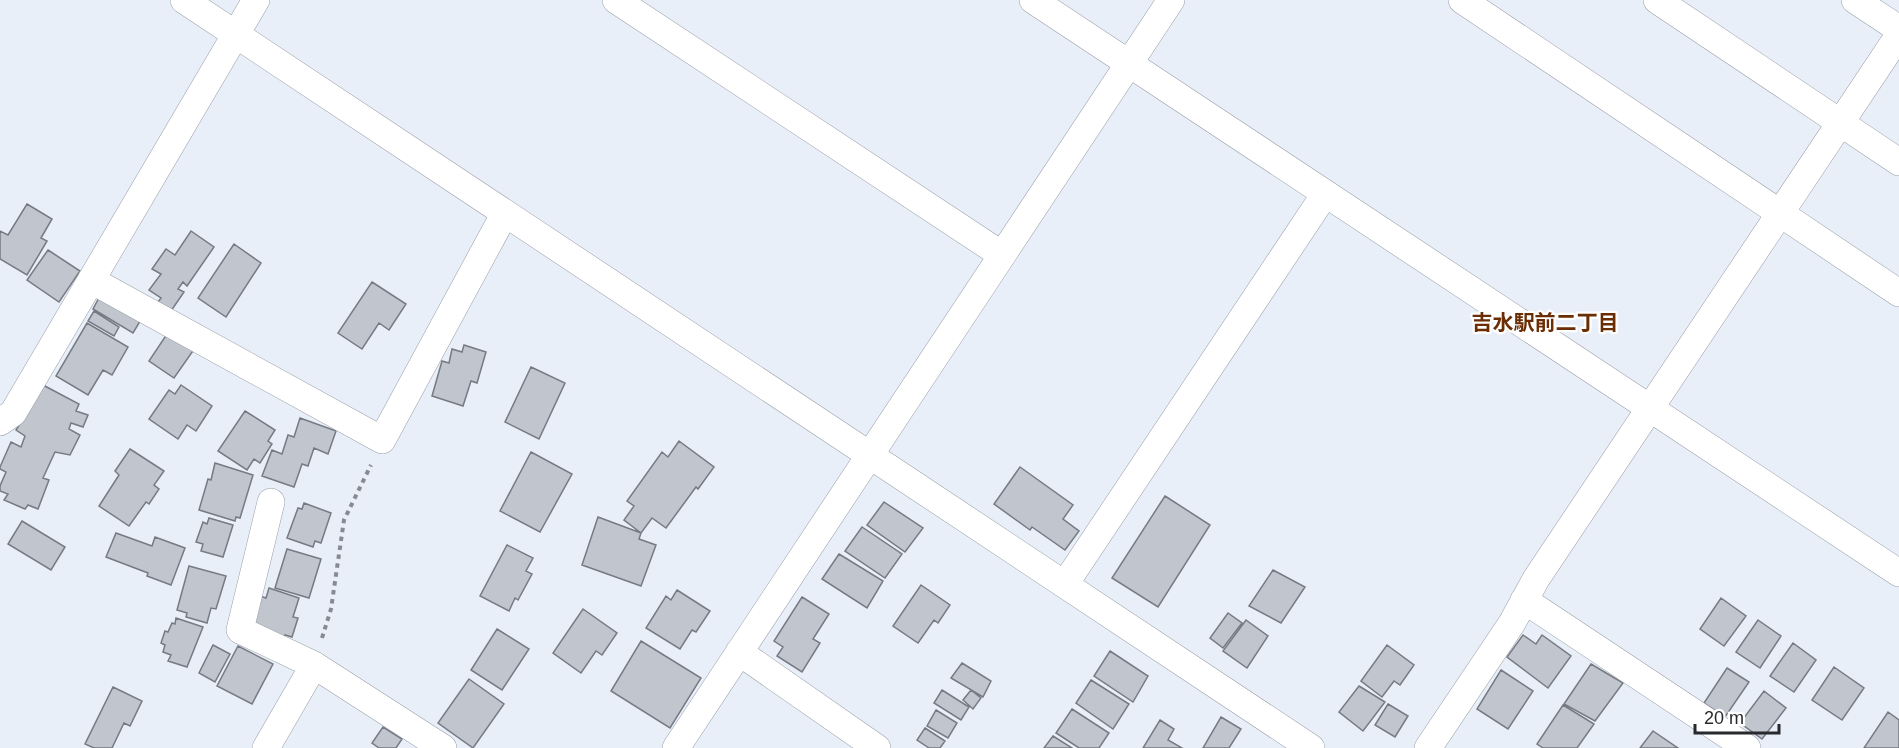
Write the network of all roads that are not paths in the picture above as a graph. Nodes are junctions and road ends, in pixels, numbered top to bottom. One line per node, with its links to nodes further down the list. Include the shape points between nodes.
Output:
1 (184, 0): 10 (street)
2 (256, 0): 10 (street)
3 (616, 0): 18 (street)
4 (1033, 0): 12 (street)
5 (1171, 0): 12 (street)
6 (1462, 0): 17 (street)
7 (1657, 0): 13 (street)
8 (1855, 0): 9 (street)
9 (1899, 29)
10 (236, 34): 16 (street); 19 (street)
11 (1899, 35): 13 (street)
12 (1129, 64): 15 (street); 18 (street)
13 (1840, 123): 14 (street); 17 (street)
14 (1899, 162)
15 (1325, 194): 21 (street); 26 (street)
16 (506, 213): 19 (street, via 382,440); 23 (street)
17 (1779, 214): 20 (street); 21 (street)
18 (1002, 255): 23 (street)
19 (91, 280): 22 (street, via 13,413)
20 (1899, 294)
21 (1650, 408): 25 (street); 27 (street)
22 (0, 422)
23 (869, 453): 26 (street); 28 (street)
24 (271, 502): 29 (street, via 240,630)
25 (1899, 573)
26 (1065, 584): 34 (street)
27 (1524, 600): 35 (street); 36 (street)
28 (739, 652): 32 (street); 33 (street)
29 (314, 665): 30 (street); 31 (street)
30 (266, 748)
31 (443, 748)
32 (676, 748)
33 (877, 748)
34 (1311, 748)
35 (1428, 748)
36 (1747, 748)

